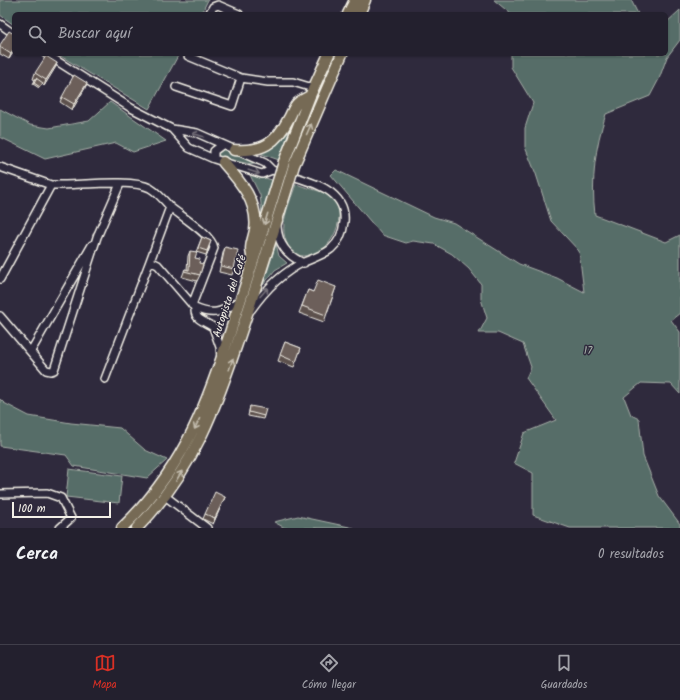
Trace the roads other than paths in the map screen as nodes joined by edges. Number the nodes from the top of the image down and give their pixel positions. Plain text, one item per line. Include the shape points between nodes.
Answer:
1 (355, 0) edge
2 (365, 0) edge
3 (210, 12) edge
4 (234, 12) edge
5 (349, 12) edge
6 (360, 12) edge
7 (0, 24) edge
8 (12, 33) edge
9 (49, 56) edge
10 (188, 56) edge
11 (328, 56) edge
12 (341, 56) edge
13 (241, 78) junction
14 (176, 87) dead end
15 (311, 92) junction
16 (172, 129) junction
17 (222, 144) junction
18 (234, 150) junction
19 (218, 160) junction
20 (289, 164) junction
21 (0, 167) edge
22 (272, 170) junction
23 (120, 184) junction
24 (51, 185) junction
25 (170, 207) junction
26 (278, 217) junction
27 (98, 234) junction
28 (253, 260) junction
29 (150, 261) junction
30 (304, 262) junction
31 (0, 279) edge
32 (241, 300) junction
33 (193, 306) junction
34 (0, 316) edge
35 (247, 316) junction
36 (30, 351) junction
37 (221, 361) junction
38 (105, 379) dead end
39 (0, 494) edge
40 (165, 496) junction
41 (60, 528) edge
42 (122, 528) edge
43 (137, 528) edge
44 (207, 528) edge

1 - 5 highway
2 - 6 highway
3 - 4 street via 218,5
7 - 8 street
9 - 16 street via 131,108
10 - 13 street
11 - 15 highway, Autopista del Café
20 -> 12 highway, Autopista del Café
13 - 14 street via 232,106
13 - 15 street via 293,82
15 - 18 highway via 298,103 278,136 269,144 248,151
15 - 20 highway, Autopista del Café
17 -> 16 street via 196,133
16 - 19 street via 189,148
17 - 18 street
17 - 19 street via 215,148
18 - 22 street via 265,163
19 -> 22 street via 262,174
19 - 28 highway via 240,182 252,204 255,229 250,247
20 - 26 highway, Autopista del Café, bridge via 288,185
20 -> 28 highway, Autopista del Café, bridge via 278,181
21 - 24 street
22 - 30 street via 329,190 337,197 343,208 343,230 339,240 323,254
23 - 24 street
23 - 25 street via 151,188
23 - 27 street
24 - 31 street
25 - 29 street
25 - 33 street via 208,237 214,248
26 - 30 street via 278,236 281,245 291,256
26 - 35 highway, Autopista del Café
27 - 36 street
27 - 36 street via 54,370 46,370
28 - 32 highway, Autopista del Café
29 - 33 street via 158,265
29 - 38 street
35 -> 30 street via 271,284
32 - 33 street via 211,314
32 - 37 highway, Autopista del Café
33 - 37 street via 197,318 213,327 220,347
34 - 36 street
40 -> 35 highway, Autopista del Café via 207,426 224,386
37 -> 42 highway, Autopista del Café via 199,420 172,469 156,492
39 - 41 street via 47,493 61,498 71,518
40 - 43 highway, Autopista del Café
40 - 44 street

